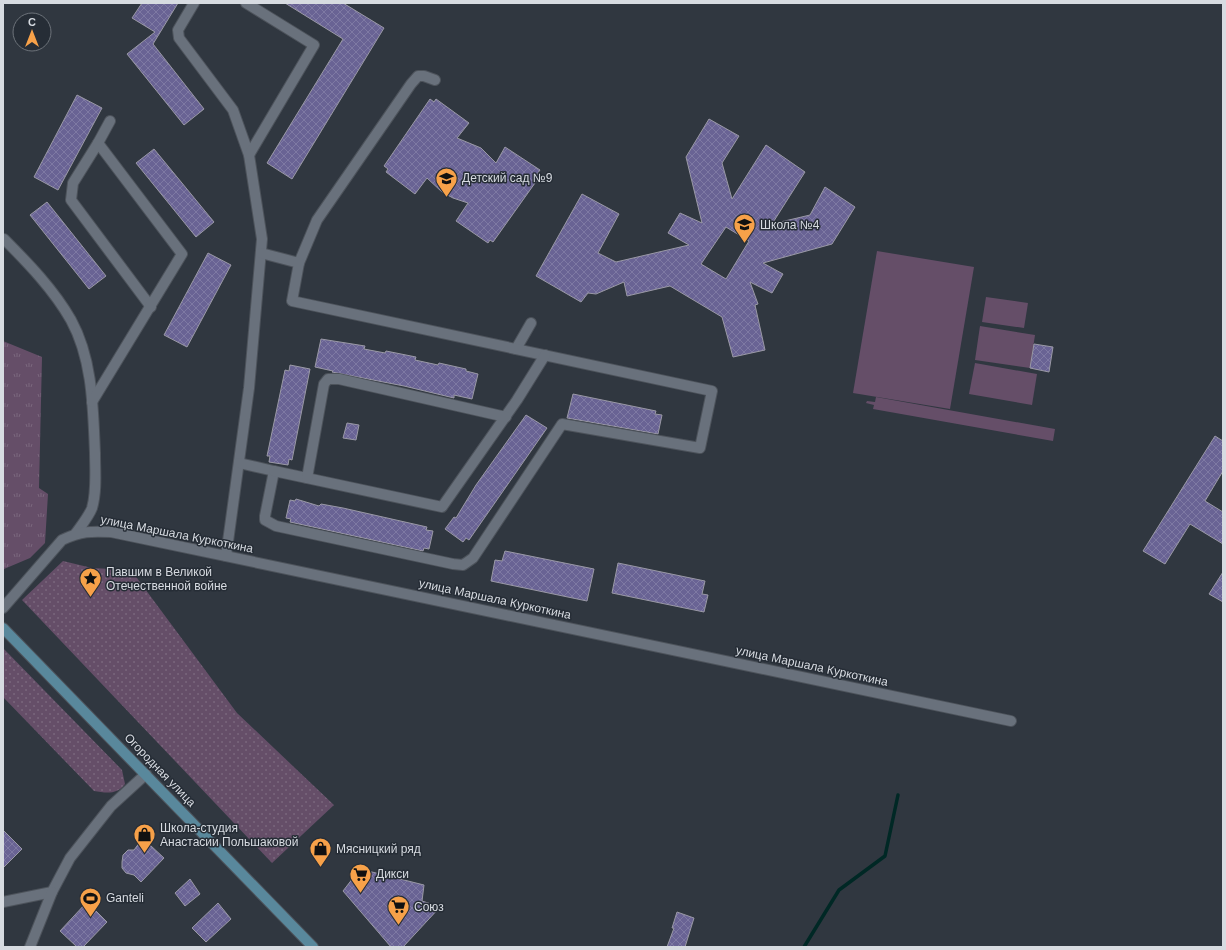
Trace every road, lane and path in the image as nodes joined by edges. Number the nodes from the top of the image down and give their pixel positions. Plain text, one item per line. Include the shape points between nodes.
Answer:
1 (194, 3) edge
2 (246, 3) edge
3 (435, 80) dead end
4 (110, 121) dead end
5 (98, 143) junction
6 (249, 154) junction
7 (4, 239) edge
8 (261, 253) junction
9 (299, 263) junction
10 (151, 307) junction
11 (530, 323) dead end
12 (516, 349) junction
13 (545, 355) junction
14 (92, 402) junction
15 (506, 417) junction
16 (239, 463) junction
17 (274, 471) junction
18 (307, 478) junction
19 (76, 533) junction
20 (226, 556) junction
21 (3, 608) edge
22 (3, 628) edge
23 (1011, 720) dead end
24 (146, 774) junction
25 (52, 892) junction
26 (3, 902) edge
27 (30, 947) edge
28 (313, 947) edge

1 - 6 street via 178,30 178,38 233,110
2 - 6 street via 314,45
3 - 9 street via 418,76 411,84 317,220
4 - 5 street
5 - 10 street via 73,183 71,200
5 - 10 street via 182,254
6 - 8 street via 262,239
7 - 14 street via 41,279 71,320 87,364
8 - 9 street
8 - 16 street via 250,388
9 - 12 street via 292,301
10 - 14 street
11 - 12 street
12 - 13 street
13 - 15 street
13 - 17 street via 712,391 700,448 562,424 473,558 463,565 276,526 265,520
14 - 19 street via 95,489 92,508
15 - 18 street via 442,507
15 - 18 street via 339,379 328,379 324,384
16 - 17 street
16 - 20 street
17 - 18 street
19 - 20 street, улица Маршала Куркоткина via 91,530 111,532
19 - 21 street, улица Маршала Куркоткина via 62,540
20 - 23 street, улица Маршала Куркоткина
22 - 24 main road, Огородная улица
24 - 25 street via 111,806 70,858
24 - 28 main road, Огородная улица
25 - 26 street
25 - 27 street

